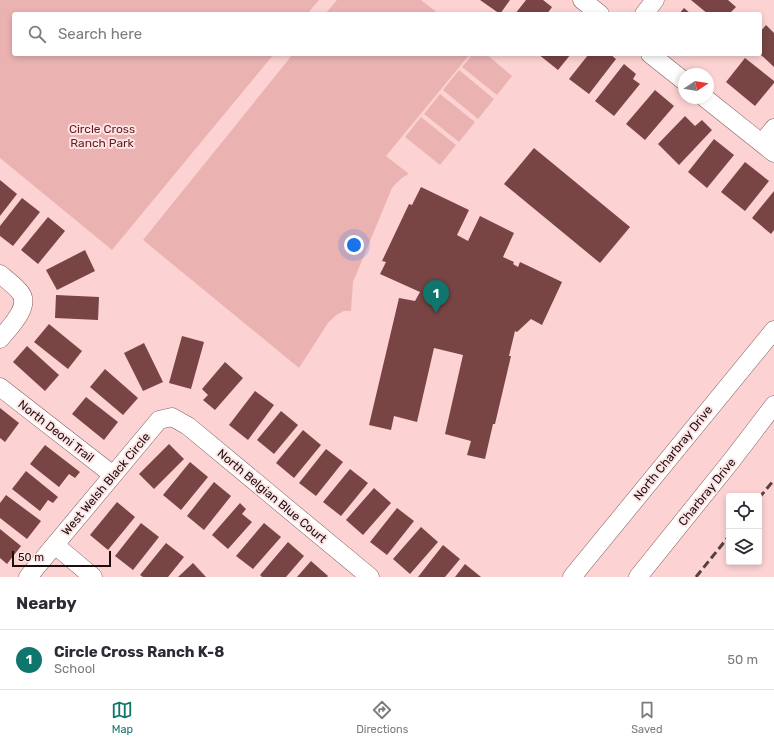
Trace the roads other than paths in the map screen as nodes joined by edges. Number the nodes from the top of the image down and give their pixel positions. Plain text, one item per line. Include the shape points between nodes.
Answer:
1 (582, 0) edge
2 (655, 0) edge
3 (597, 12) edge
4 (646, 12) edge
5 (653, 56) edge
6 (678, 76) edge
7 (713, 104) edge
8 (774, 128) edge
9 (768, 148) edge
10 (0, 274) edge
11 (774, 330) edge
12 (0, 339) edge
13 (0, 387) edge
14 (774, 405) edge
15 (172, 417) joint
16 (113, 475) junction
17 (55, 545) junction
18 (28, 577) edge
19 (93, 577) edge
20 (370, 577) edge
21 (572, 577) edge
22 (638, 577) edge

1 - 3 street
2 - 4 street
5 - 6 street
7 - 9 street
8 - 9 street
10 - 12 street via 21,292 24,303 19,316
11 - 21 street, North Charbray Drive
13 - 16 street, North Deoni Trail
14 - 22 street, Charbray Drive
15 - 16 street, West Welsh Black Circle via 159,420
15 - 20 street, North Belgian Blue Court via 188,426
16 - 17 street, West Welsh Black Circle
17 - 18 street, West Welsh Black Circle
17 - 19 street

